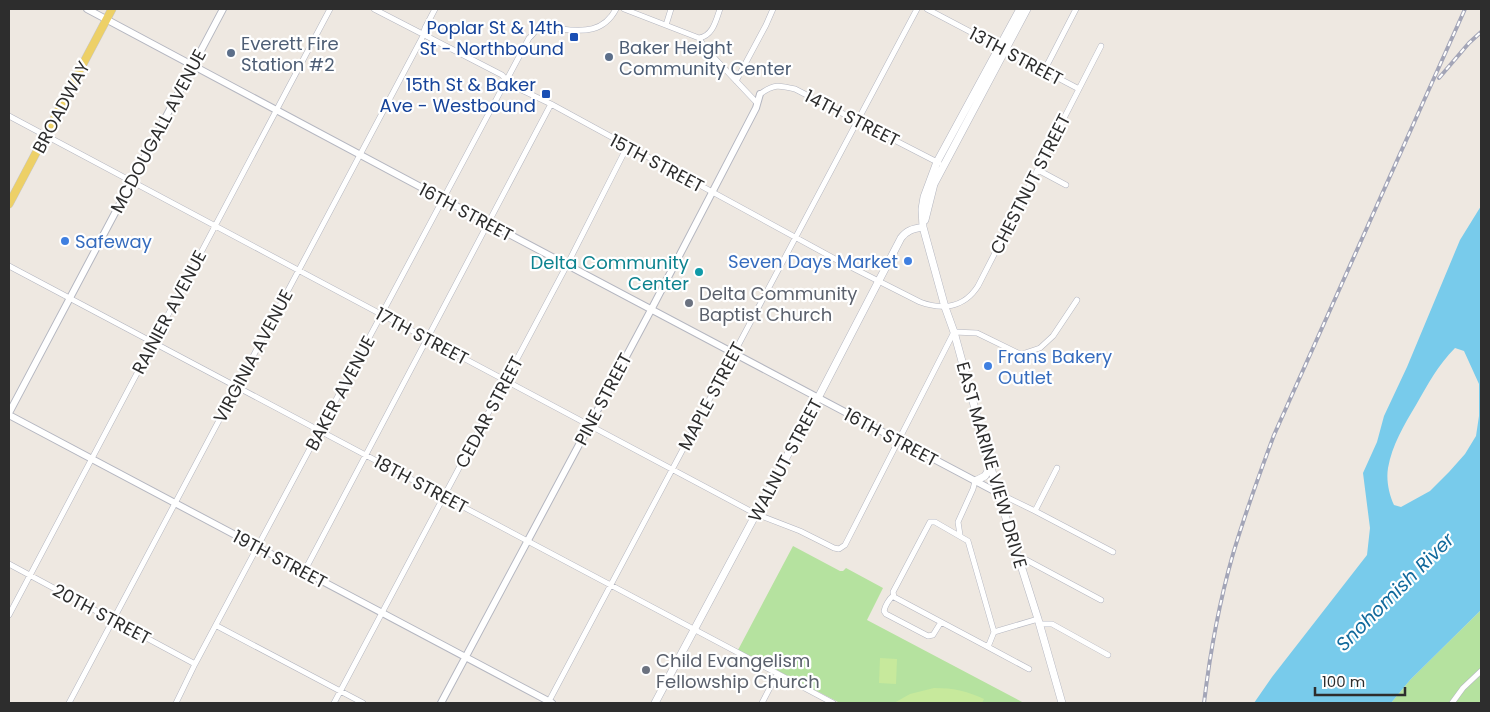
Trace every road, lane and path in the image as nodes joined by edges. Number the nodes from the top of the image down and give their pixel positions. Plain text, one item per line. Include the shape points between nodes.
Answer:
1 (87, 9) edge
2 (112, 9) edge
3 (223, 9) edge
4 (330, 9) edge
5 (374, 9) edge
6 (435, 9) edge
7 (616, 9) edge
8 (624, 9) edge
9 (671, 9) edge
10 (720, 9) edge
11 (773, 9) edge
12 (917, 9) edge
13 (928, 9) edge
14 (1020, 9) edge
15 (1027, 9) edge
16 (1076, 9) edge
17 (107, 19) junction
18 (666, 25) junction
19 (424, 34) junction
20 (699, 38) junction
21 (1101, 46) dead end
22 (1002, 49) junction
23 (192, 66) junction
24 (1044, 71) junction
25 (506, 80) junction
26 (736, 81) junction
27 (1079, 89) junction
28 (760, 94) joint
29 (756, 103) junction
30 (550, 104) junction
31 (276, 111) junction
32 (9, 116) edge
33 (857, 120) junction
34 (45, 136) junction
35 (627, 147) junction
36 (360, 155) junction
37 (940, 164) junction
38 (1038, 170) junction
39 (131, 181) junction
40 (1066, 185) dead end
41 (712, 192) junction
42 (443, 200) junction
43 (9, 204) edge
44 (488, 223) junction
45 (215, 226) junction
46 (923, 227) junction
47 (795, 238) junction
48 (567, 265) junction
49 (9, 266) edge
50 (298, 270) junction
51 (879, 280) junction
52 (70, 298) junction
53 (1077, 300) dead end
54 (945, 307) junction
55 (651, 310) junction
56 (382, 315) junction
57 (954, 332) junction
58 (427, 338) junction
59 (153, 342) junction
60 (734, 354) junction
61 (1020, 354) junction
62 (1040, 358) dead end
63 (506, 380) junction
64 (236, 386) junction
65 (818, 398) junction
66 (9, 414) edge
67 (589, 425) junction
68 (320, 431) junction
69 (899, 441) junction
70 (365, 455) junction
71 (92, 459) junction
72 (991, 465) junction
73 (1057, 468) dead end
74 (672, 469) junction
75 (975, 480) junction
76 (998, 493) junction
77 (444, 496) junction
78 (175, 503) junction
79 (1035, 510) junction
80 (756, 514) junction
81 (960, 536) junction
82 (528, 541) junction
83 (259, 547) junction
84 (1113, 552) dead end
85 (1018, 556) junction
86 (9, 564) edge
87 (304, 572) junction
88 (30, 576) junction
89 (611, 585) junction
90 (893, 596) junction
91 (1100, 600) dead end
92 (382, 613) junction
93 (9, 615) edge
94 (113, 620) junction
95 (1038, 621) junction
96 (941, 622) junction
97 (217, 626) junction
98 (694, 629) junction
99 (994, 632) junction
100 (988, 647) junction
101 (1108, 655) dead end
102 (466, 658) junction
103 (196, 664) junction
104 (1029, 669) dead end
105 (1481, 672) edge
106 (777, 674) junction
107 (341, 692) junction
108 (69, 703) edge
109 (178, 703) edge
110 (334, 703) edge
111 (363, 703) edge
112 (441, 703) edge
113 (550, 703) edge
114 (654, 703) edge
115 (762, 703) edge
116 (832, 703) edge
117 (1062, 703) edge
118 (1452, 703) edge

1 - 17 street, 16TH STREET
2 - 17 main road, BROADWAY
3 - 23 street, MCDOUGALL AVENUE
4 - 31 street, RAINIER AVENUE
5 - 19 street, 15TH STREET
6 - 19 street, VIRGINIA AVENUE
7 - 25 street, BAKER AVENUE via 609,19 593,29 537,29
8 - 18 street
9 - 18 street
10 - 20 street via 711,32
11 - 26 street
12 - 33 street, MAPLE STREET
13 - 22 street, 13TH STREET
14 - 22 main road, EAST MARINE VIEW DRIVE
15 - 22 main road, EAST MARINE VIEW DRIVE
16 - 24 street
17 - 23 street, 16TH STREET
17 - 34 main road, BROADWAY
18 - 20 street
19 - 25 street, 15TH STREET
19 - 36 street, VIRGINIA AVENUE
20 - 26 street
21 - 27 street, CHESTNUT STREET
22 - 24 street, 13TH STREET
22 - 37 main road, EAST MARINE VIEW DRIVE
23 - 31 street, 16TH STREET
23 - 39 street, MCDOUGALL AVENUE
24 - 27 street, 13TH STREET
25 - 30 street, 15TH STREET
25 - 42 street, BAKER AVENUE
26 - 29 street
27 - 38 street, CHESTNUT STREET
28 - 29 street, PINE STREET
28 - 33 street, 14TH STREET via 772,86 795,89
29 - 41 street, PINE STREET
30 - 35 street, 15TH STREET
30 - 44 street
31 - 36 street, 16TH STREET
31 - 45 street, RAINIER AVENUE
32 - 34 street, 17TH STREET
33 - 37 street, 14TH STREET
33 - 47 street, MAPLE STREET
34 - 39 street, 17TH STREET
34 - 43 main road, BROADWAY
35 - 41 street, 15TH STREET
35 - 48 street, CEDAR STREET
36 - 42 street, 16TH STREET
36 - 50 street, VIRGINIA AVENUE
37 - 46 main road, EAST MARINE VIEW DRIVE via 924,197
38 - 40 street
38 - 54 street, CHESTNUT STREET via 974,292 968,299
39 - 45 street, 17TH STREET
39 - 52 street, MCDOUGALL AVENUE
41 - 47 street, 15TH STREET
41 - 55 street, PINE STREET
42 - 44 street, 16TH STREET
42 - 56 street, BAKER AVENUE
44 - 48 street, 16TH STREET
44 - 58 street
45 - 50 street, 17TH STREET
45 - 59 street, RAINIER AVENUE
46 - 51 main road, WALNUT STREET via 906,232 901,238
46 - 54 main road, EAST MARINE VIEW DRIVE
47 - 51 street, 15TH STREET
47 - 60 street, MAPLE STREET
48 - 55 street, 16TH STREET
48 - 63 street, CEDAR STREET
49 - 52 street, 18TH STREET
50 - 56 street, 17TH STREET
50 - 64 street, VIRGINIA AVENUE
51 - 54 street, 15TH STREET via 920,302
51 - 65 main road, WALNUT STREET
52 - 59 street, 18TH STREET
52 - 66 street, MCDOUGALL AVENUE
53 - 61 street via 1053,336 1040,348
54 - 57 main road, EAST MARINE VIEW DRIVE
55 - 60 street, 16TH STREET
55 - 67 street, PINE STREET
56 - 58 street, 17TH STREET
56 - 68 street, BAKER AVENUE
57 - 61 street via 978,333
57 - 69 street
57 - 72 main road, EAST MARINE VIEW DRIVE
58 - 63 street, 17TH STREET
58 - 70 street
59 - 64 street, 18TH STREET
59 - 71 street, RAINIER AVENUE
60 - 65 street, 16TH STREET
60 - 74 street, MAPLE STREET
61 - 62 street
63 - 67 street, 17TH STREET
63 - 77 street, CEDAR STREET
64 - 68 street, 18TH STREET
64 - 78 street, VIRGINIA AVENUE
65 - 69 street, 16TH STREET
65 - 80 main road, WALNUT STREET
66 - 71 street, 19TH STREET
67 - 74 street, 17TH STREET
67 - 82 street, PINE STREET
68 - 70 street, 18TH STREET
68 - 83 street, BAKER AVENUE
69 - 75 street, 16TH STREET
69 - 80 street, 17TH STREET via 846,545 839,549
70 - 77 street, 18TH STREET
70 - 87 street
71 - 78 street, 19TH STREET
71 - 88 street, RAINIER AVENUE
72 - 75 main road via 985,476
72 - 76 main road, EAST MARINE VIEW DRIVE
73 - 79 street
74 - 80 street, 17TH STREET
74 - 89 street, MAPLE STREET
75 - 76 street, 16TH STREET
75 - 81 street via 958,522
76 - 79 street, 16TH STREET
76 - 85 main road, EAST MARINE VIEW DRIVE
77 - 82 street, 18TH STREET
77 - 92 street, CEDAR STREET
78 - 83 street, 19TH STREET
78 - 94 street, VIRGINIA AVENUE
79 - 84 street, 16TH STREET
80 - 98 main road, WALNUT STREET
81 - 90 street via 930,522
81 - 99 street via 968,541
82 - 89 street, 18TH STREET
82 - 102 street, PINE STREET
83 - 87 street, 19TH STREET
83 - 97 street, BAKER AVENUE
85 - 91 street
85 - 95 main road, EAST MARINE VIEW DRIVE
86 - 88 street, 20TH STREET
87 - 92 street, 19TH STREET
88 - 93 street, RAINIER AVENUE
88 - 94 street, 20TH STREET
89 - 98 street, 18TH STREET
89 - 113 street, MAPLE STREET
90 - 96 street
90 - 96 street via 884,609 886,614 928,636 933,635
92 - 102 street, 19TH STREET
92 - 107 street, CEDAR STREET
94 - 103 street, 20TH STREET
94 - 108 street, VIRGINIA AVENUE
95 - 99 street
95 - 101 street via 1052,624
95 - 117 main road, EAST MARINE VIEW DRIVE
96 - 100 street
97 - 103 street, BAKER AVENUE
97 - 107 street
98 - 106 street, 18TH STREET
98 - 114 main road, WALNUT STREET
99 - 100 street
100 - 104 street
102 - 112 street, PINE STREET
102 - 113 street, 19TH STREET
103 - 109 street, BAKER AVENUE
105 - 118 street
106 - 115 street
106 - 116 street, 18TH STREET
107 - 110 street, CEDAR STREET
107 - 111 street

